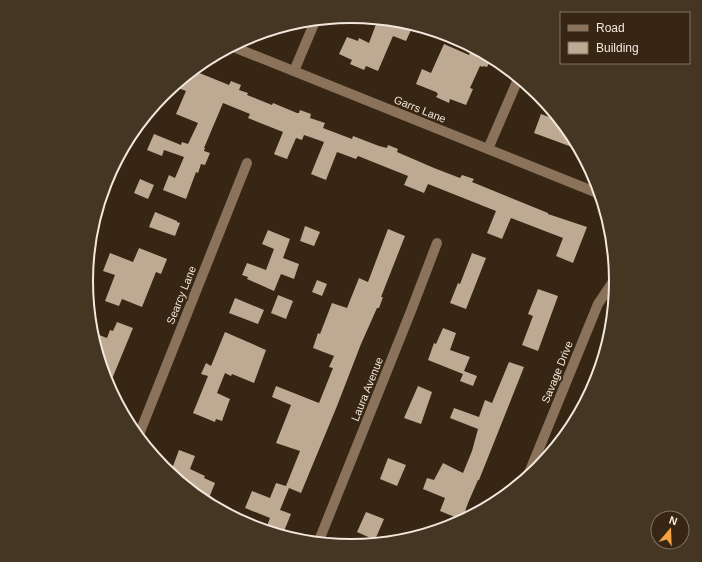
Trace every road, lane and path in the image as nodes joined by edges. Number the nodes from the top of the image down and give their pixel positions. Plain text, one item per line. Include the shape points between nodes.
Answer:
1 (313, 26) edge
2 (239, 49) edge
3 (294, 71) junction
4 (517, 83) edge
5 (488, 149) junction
6 (248, 163) dead end
7 (592, 191) edge
8 (437, 243) dead end
9 (609, 287) edge
10 (141, 430) edge
11 (533, 463) edge
12 (320, 537) edge

1 - 3 street
2 - 3 street, Garrs Lane
3 - 5 street, Garrs Lane
4 - 5 street
5 - 7 street, Garrs Lane
6 - 10 street, Searcy Lane
8 - 12 street, Laura Avenue
9 - 11 street, Savage Drive via 598,304

